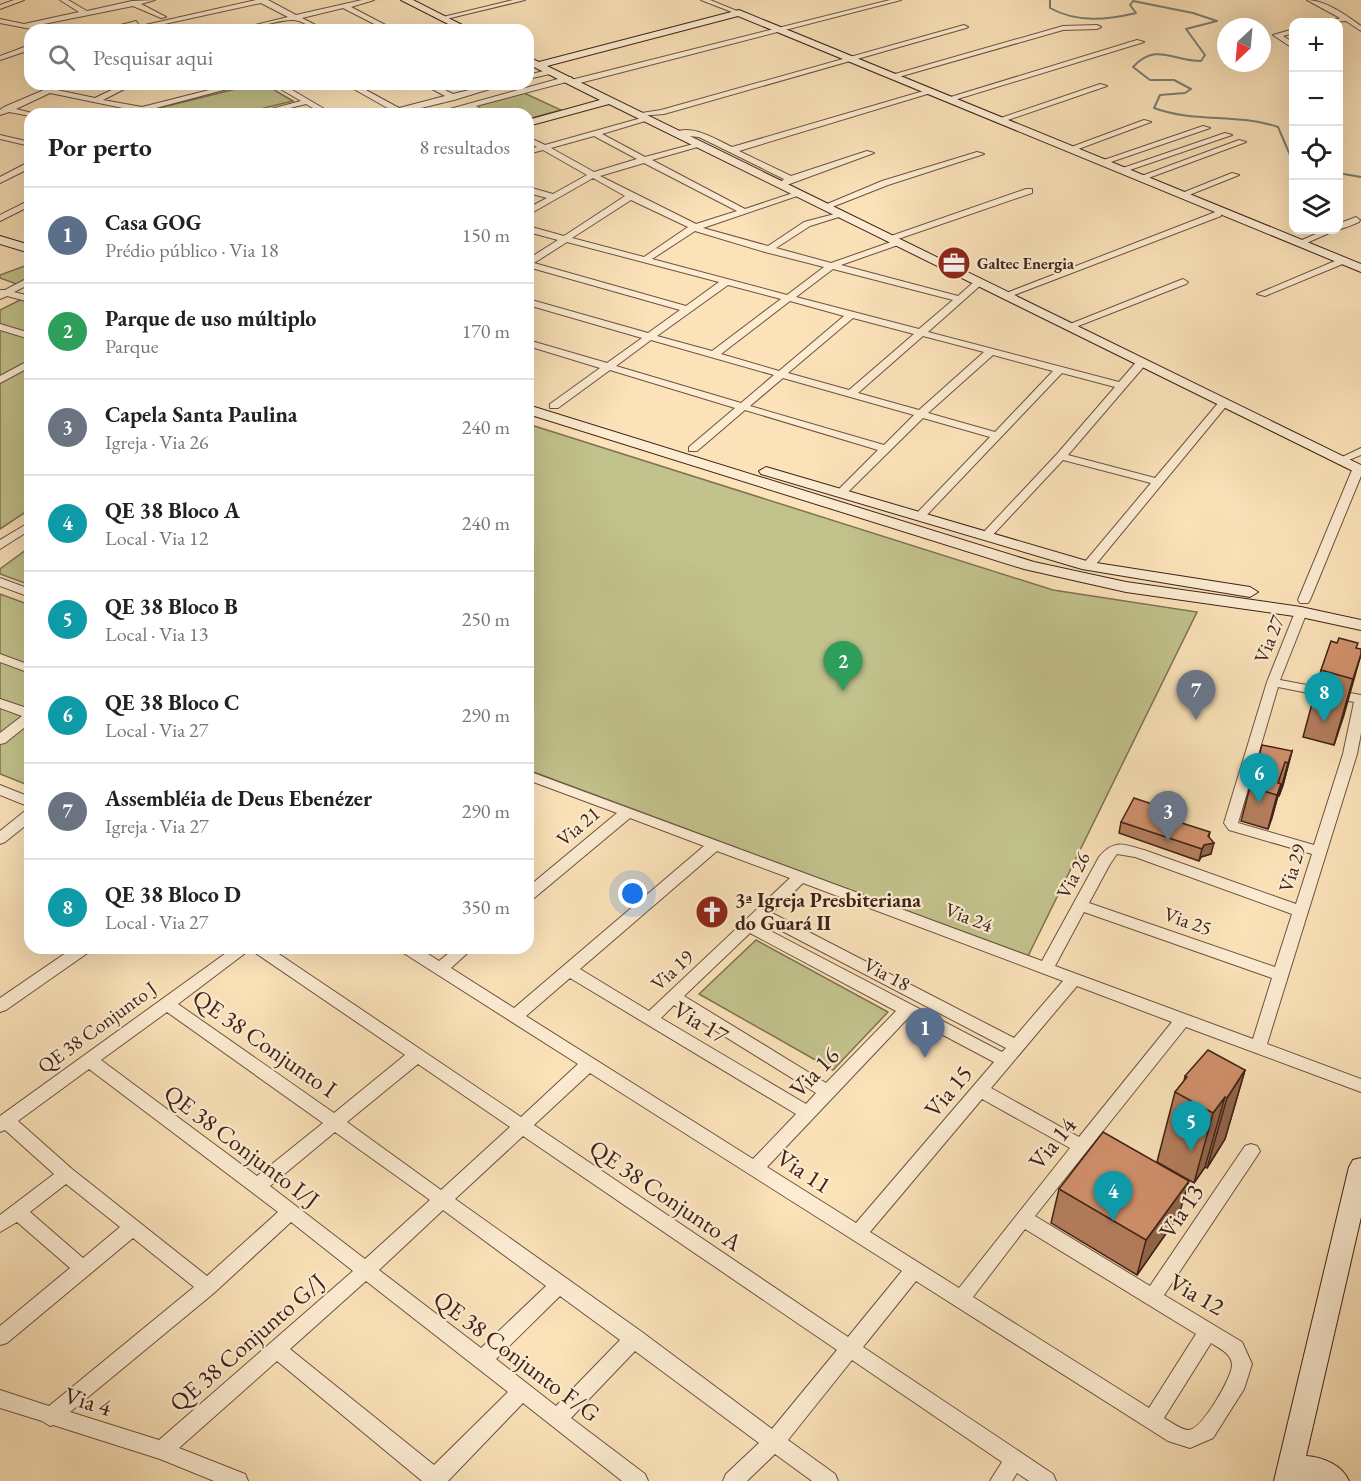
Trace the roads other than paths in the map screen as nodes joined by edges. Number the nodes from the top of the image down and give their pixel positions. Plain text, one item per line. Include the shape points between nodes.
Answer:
1 (21, 0) edge
2 (63, 0) edge
3 (152, 0) edge
4 (243, 0) edge
5 (264, 0) edge
6 (371, 0) edge
7 (406, 0) edge
8 (522, 0) edge
9 (704, 0) edge
10 (724, 0) edge
11 (898, 0) edge
12 (1310, 0) edge
13 (131, 2) edge
14 (714, 4) junction
15 (225, 6) junction
16 (344, 6) junction
17 (0, 7) edge
18 (85, 13) junction
19 (739, 13) junction
20 (296, 17) junction
21 (442, 18) junction
22 (165, 19) junction
23 (1347, 19) junction
24 (1343, 20) edge
25 (0, 21) edge
26 (32, 24) edge
27 (138, 24) edge
28 (148, 24) edge
29 (173, 24) edge
30 (270, 24) edge
31 (309, 24) edge
32 (379, 24) edge
33 (454, 24) edge
34 (22, 26) edge
35 (963, 27) dead end
36 (1097, 27) dead end
37 (1361, 29) edge
38 (779, 30) junction
39 (1289, 32) edge
40 (1140, 42) dead end
41 (1289, 44) edge
42 (24, 50) edge
43 (24, 56) edge
44 (0, 58) edge
45 (850, 59) junction
46 (534, 62) edge
47 (534, 62) edge
48 (0, 64) edge
49 (551, 71) junction
50 (534, 75) edge
51 (892, 76) junction
52 (571, 80) junction
53 (1102, 86) dead end
54 (534, 89) edge
55 (117, 90) edge
56 (216, 90) edge
57 (286, 90) edge
58 (360, 90) edge
59 (439, 90) edge
60 (479, 90) edge
61 (530, 90) edge
62 (50, 91) joint
63 (212, 91) joint
64 (930, 92) junction
65 (454, 98) junction
66 (948, 99) junction
67 (96, 100) junction
68 (611, 100) junction
69 (307, 102) junction
70 (468, 105) junction
71 (134, 108) edge
72 (150, 108) edge
73 (282, 108) edge
74 (318, 108) edge
75 (393, 108) edge
76 (411, 108) edge
77 (457, 108) edge
78 (474, 108) edge
79 (3, 110) edge
80 (24, 113) edge
81 (650, 116) junction
82 (999, 120) junction
83 (534, 121) edge
84 (1148, 122) dead end
85 (1206, 128) dead end
86 (678, 133) junction
87 (595, 134) junction
88 (1228, 135) dead end
89 (0, 137) edge
90 (1242, 142) dead end
91 (24, 143) edge
92 (534, 143) edge
93 (698, 144) junction
94 (543, 148) junction
95 (1070, 149) junction
96 (534, 150) edge
97 (732, 150) junction
98 (870, 153) dead end
99 (980, 154) dead end
100 (644, 159) junction
101 (1102, 162) junction
102 (0, 168) edge
103 (24, 168) edge
104 (1121, 170) junction
105 (17, 172) junction
106 (24, 173) edge
107 (1234, 174) dead end
108 (593, 175) junction
109 (1140, 178) junction
110 (0, 180) edge
111 (786, 182) junction
112 (1029, 191) dead end
113 (534, 192) edge
114 (799, 194) junction
115 (1181, 195) junction
116 (631, 196) junction
117 (553, 197) junction
118 (24, 207) edge
119 (824, 207) junction
120 (534, 208) edge
121 (743, 211) junction
122 (839, 214) junction
123 (1218, 214) dead end
124 (0, 218) edge
125 (1356, 220) dead end
126 (1343, 225) edge
127 (693, 228) junction
128 (534, 231) edge
129 (1322, 234) edge
130 (565, 239) junction
131 (0, 240) edge
132 (894, 240) junction
133 (1299, 243) junction
134 (24, 247) edge
135 (768, 250) junction
136 (0, 252) edge
137 (24, 258) edge
138 (534, 260) edge
139 (645, 260) junction
140 (1342, 261) junction
141 (534, 266) edge
142 (831, 266) junction
143 (1361, 268) edge
144 (727, 281) junction
145 (979, 282) junction
146 (1183, 282) dead end
147 (24, 283) edge
148 (2, 294) edge
149 (1262, 294) dead end
150 (1006, 295) junction
151 (24, 298) edge
152 (788, 298) junction
153 (959, 299) junction
154 (534, 304) edge
155 (686, 309) junction
156 (852, 314) junction
157 (1070, 326) junction
158 (0, 327) edge
159 (921, 332) junction
160 (24, 334) edge
161 (648, 336) junction
162 (534, 345) edge
163 (991, 351) junction
164 (713, 355) junction
165 (1142, 362) junction
166 (24, 366) edge
167 (608, 367) junction
168 (1060, 370) junction
169 (782, 374) junction
170 (2, 377) edge
171 (1122, 386) junction
172 (851, 394) junction
173 (534, 400) edge
174 (1223, 404) junction
175 (554, 406) junction
176 (742, 406) junction
177 (534, 411) edge
178 (921, 414) junction
179 (997, 436) junction
180 (693, 449) junction
181 (886, 449) junction
182 (1361, 451) edge
183 (1061, 456) junction
184 (1340, 461) junction
185 (1360, 471) edge
186 (1158, 482) junction
187 (841, 493) junction
188 (919, 517) junction
189 (24, 529) edge
190 (985, 537) junction
191 (0, 545) edge
192 (1088, 566) junction
193 (0, 582) edge
194 (1181, 588) junction
195 (24, 591) edge
196 (1303, 606) junction
197 (1361, 613) edge
198 (1361, 625) edge
199 (0, 658) edge
200 (24, 667) edge
201 (1273, 682) junction
202 (1361, 700) edge
203 (0, 703) edge
204 (24, 713) edge
205 (24, 720) edge
206 (0, 740) edge
207 (534, 780) edge
208 (0, 790) edge
209 (24, 800) edge
210 (628, 812) junction
211 (24, 819) edge
212 (0, 839) edge
213 (715, 845) junction
214 (1319, 851) junction
215 (801, 877) junction
216 (534, 891) edge
217 (1082, 906) junction
218 (1300, 911) junction
219 (762, 914) junction
220 (749, 926) junction
221 (75, 954) edge
222 (235, 954) edge
223 (268, 954) edge
224 (416, 954) edge
225 (458, 954) edge
226 (440, 969) junction
227 (1046, 969) junction
228 (570, 971) junction
229 (1280, 975) junction
230 (1074, 979) junction
231 (673, 998) junction
232 (167, 1004) junction
233 (0, 1006) edge
234 (907, 1009) junction
235 (515, 1016) junction
236 (650, 1019) junction
237 (1183, 1020) junction
238 (1017, 1047) junction
239 (1258, 1048) junction
240 (417, 1055) junction
241 (89, 1060) junction
242 (1005, 1060) junction
243 (590, 1063) junction
244 (1361, 1086) edge
245 (980, 1090) junction
246 (828, 1092) junction
247 (807, 1113) junction
248 (336, 1122) junction
249 (3, 1123) edge
250 (523, 1127) junction
251 (1081, 1146) junction
252 (1251, 1151) dead end
253 (1361, 1167) edge
254 (755, 1168) junction
255 (66, 1174) junction
256 (257, 1186) junction
257 (442, 1200) junction
258 (17, 1212) junction
259 (290, 1212) junction
260 (1023, 1218) junction
261 (0, 1225) edge
262 (132, 1228) junction
263 (858, 1234) junction
264 (82, 1269) junction
265 (914, 1270) junction
266 (365, 1271) junction
267 (560, 1284) junction
268 (207, 1287) junction
269 (1152, 1298) junction
270 (961, 1299) junction
271 (1208, 1331) junction
272 (0, 1337) edge
273 (635, 1338) junction
274 (277, 1349) junction
275 (850, 1349) junction
276 (482, 1360) junction
277 (522, 1390) junction
278 (0, 1399) edge
279 (50, 1417) junction
280 (558, 1418) junction
281 (1152, 1420) junction
282 (1175, 1435) joint
283 (774, 1442) junction
284 (162, 1450) junction
285 (1015, 1460) junction
286 (435, 1480) edge
287 (238, 1481) edge
288 (638, 1481) edge
289 (733, 1481) edge
290 (828, 1481) edge
291 (1000, 1481) edge
292 (1046, 1481) edge
293 (1287, 1481) edge
294 (1336, 1481) edge

1 - 17 street
2 - 18 street
3 - 13 street
4 - 15 street
5 - 15 street
5 - 20 street
6 - 16 street
7 - 21 street
8 - 21 street
9 - 14 street
10 - 14 street
11 - 38 street
12 - 23 street
13 - 18 street
13 - 22 street
14 - 19 street
15 - 22 street
16 - 20 street
16 - 32 street
18 - 26 street
19 - 38 street
19 - 46 street
20 - 30 street
20 - 31 street
21 - 33 street
22 - 27 street
22 - 28 street
22 - 29 street
23 - 24 street
23 - 37 street
25 - 34 street
35 - 45 street
36 - 51 street via 1063,28
38 - 45 street
38 - 52 street
39 - 41 street via 1277,35
40 - 66 street
42 - 44 street
43 - 48 street
45 - 51 street
45 - 81 street
47 - 49 street
49 - 50 street
49 - 52 street
51 - 64 street
52 - 54 street
52 - 68 street
53 - 82 street
55 - 67 street
56 - 63 street
57 - 69 street
58 - 75 street
59 - 65 street
60 - 65 street
61 - 70 street
62 - 67 street
62 - 79 street
63 - 72 street
64 - 66 street
64 - 97 street
65 - 76 street
66 - 82 street
67 - 71 street
68 - 81 street
68 - 83 street
69 - 73 street
69 - 74 street
70 - 77 street
70 - 78 street
79 - 80 street
81 - 86 street
81 - 87 street
82 - 95 street
84 - 95 street
85 - 101 street
86 - 93 street
86 - 97 street via 701,135
87 - 94 street
87 - 100 street
88 - 104 street
89 - 91 street
90 - 109 street
92 - 94 street
93 - 100 street
93 - 111 street
94 - 96 street
94 - 108 street
95 - 101 street
97 - 111 street
98 - 111 street
99 - 119 street via 894,180
100 - 108 street
100 - 121 street
101 - 104 street
102 - 105 street
103 - 105 street
104 - 109 street
105 - 106 street
105 - 110 street
107 - 115 street
108 - 116 street
108 - 117 street
109 - 115 street
111 - 114 street
112 - 132 street
113 - 117 street
114 - 119 street
114 - 121 street
115 - 133 street
116 - 127 street
116 - 130 street
117 - 120 street
118 - 124 street
119 - 122 street
121 - 127 street
122 - 132 street
122 - 135 street via 807,224
123 - 150 street
125 - 126 street
127 - 135 street
127 - 139 street
128 - 130 street
129 - 133 street
130 - 138 street
130 - 139 street
131 - 134 street
132 - 142 street
132 - 145 street
133 - 140 street
135 - 142 street
136 - 137 street
139 - 144 street
140 - 143 street
140 - 149 street
141 - 155 street
142 - 152 street
142 - 153 street
144 - 152 street
144 - 155 street
145 - 150 street
145 - 153 street
146 - 157 street
147 - 148 street
148 - 151 street
150 - 157 street
152 - 156 street
152 - 164 street
153 - 159 street
154 - 161 street
155 - 161 street
156 - 159 street
156 - 169 street
157 - 165 street
158 - 160 street
159 - 163 street
159 - 172 street
161 - 164 street
161 - 167 street
162 - 167 street
163 - 168 street
163 - 178 street
164 - 169 street
165 - 171 street
165 - 174 street
166 - 170 street
167 - 175 street
167 - 176 street
168 - 171 street
168 - 179 street
169 - 172 street
169 - 176 street
171 - 183 street
172 - 178 street
173 - 175 street
174 - 184 street
174 - 186 street
175 - 180 street
176 - 180 street
176 - 181 street
177 - 194 street via 1030,566 1083,579
178 - 179 street
178 - 181 street
179 - 188 street
180 - 187 street
181 - 187 street
182 - 184 street
183 - 186 street
183 - 190 street
184 - 185 street
185 - 196 street, Via 27
186 - 192 street
187 - 188 street
188 - 190 street
189 - 191 street
190 - 192 street
192 - 194 street
193 - 195 street
194 - 196 street
196 - 197 street
196 - 198 street
196 - 201 street, Via 27
199 - 200 street
201 - 202 street, Via 27
201 - 214 street, Via 27 via 1231,823
202 - 214 street, Via 29 via 1350,754
203 - 204 street
205 - 206 street
207 - 210 street, Via 24
208 - 209 street
210 - 213 street, Via 24
210 - 216 street, Via 21
211 - 212 street
213 - 215 street, Via 24
213 - 228 street
214 - 218 street, Via 29
215 - 219 street, Via 19
215 - 227 street, Via 24
217 - 218 street, Via 26 via 1109,853 1123,849
217 - 227 street, Via 26
217 - 229 street, Via 25
218 - 229 street, Via 29
219 - 220 street, Via 19
219 - 238 street, Via 18
220 - 231 street, Via 19
220 - 234 street, Via 18
221 - 233 street
222 - 232 street, QE 38 Conjunto J
223 - 240 street, QE 38 Conjunto A
224 - 226 street, Via 11
225 - 226 street
226 - 235 street, Via 11
227 - 230 street, Via 24
228 - 235 street
228 - 236 street, Via 17
229 - 239 street, Via 29
230 - 237 street, Via 24
230 - 238 street, Via 15
231 - 236 street, Via 19
231 - 246 street, Via 17
232 - 241 street, QE 38 Conjunto J
232 - 248 street, QE 38 Conjunto I
234 - 242 street, Via 18
234 - 246 street, Via 16
235 - 243 street, Via 11
236 - 247 street, Via 17
237 - 239 street, Via 24
237 - 251 street, Via 14
238 - 242 street, Via 15
239 - 244 street, Via 24
240 - 248 street, QE 38 Conjunto I
240 - 250 street, QE 38 Conjunto A
241 - 249 street, QE 38 Conjunto J
241 - 256 street, QE 38 Conjunto I/J
242 - 245 street, Via 15
243 - 250 street, QE 38 Conjunto G/J
243 - 254 street, Via 11
245 - 251 street
245 - 263 street, Via 15
246 - 247 street, Via 16
247 - 254 street, Via 16
248 - 256 street, QE 38 Conjunto I
248 - 257 street, QE 38 Conjunto I
249 - 255 street, QE 38 Conjunto J
250 - 257 street, QE 38 Conjunto G/J
250 - 275 street, QE 38 Conjunto A
251 - 260 street, Via 14
252 - 269 street, Via 13
253 - 293 street
254 - 263 street, Via 11
255 - 258 street
255 - 262 street, QE 38 Conjunto J
256 - 259 street, QE 38 Conjunto I/J
257 - 266 street, QE 38 Conjunto G/J
257 - 267 street, QE 38 Conjunto I
258 - 261 street
258 - 264 street
259 - 266 street, QE 38 Conjunto I/J
259 - 268 street
260 - 269 street, Via 12
260 - 270 street, Via 14
262 - 264 street
262 - 268 street, QE 38 Conjunto J
263 - 265 street, Via 11
264 - 272 street
265 - 270 street, Via 11
265 - 275 street
266 - 274 street, QE 38 Conjunto G/J
266 - 276 street, QE 38 Conjunto F/G
267 - 273 street, QE 38 Conjunto I
267 - 276 street
268 - 279 street
269 - 271 street, Via 12
270 - 281 street, Via 11
271 - 281 street
271 - 282 street, Via 12 via 1235,1348 1241,1371 1206,1432 1190,1439
273 - 280 street
273 - 283 street, QE 38 Conjunto I
274 - 284 street, QE 38 Conjunto G/J
274 - 286 street
275 - 283 street
275 - 285 street, QE 38 Conjunto A
276 - 277 street, QE 38 Conjunto F/G
277 - 280 street, QE 38 Conjunto F/G
277 - 286 street
278 - 279 street, Via 4
279 - 284 street, Via 4
280 - 288 street, QE 38 Conjunto F/G
281 - 282 street, Via 11
283 - 289 street
283 - 290 street, QE 38 Conjunto I
284 - 287 street, Via 4
285 - 291 street
285 - 292 street, QE 38 Conjunto A
293 - 294 street via 1290,1472 1308,1467

